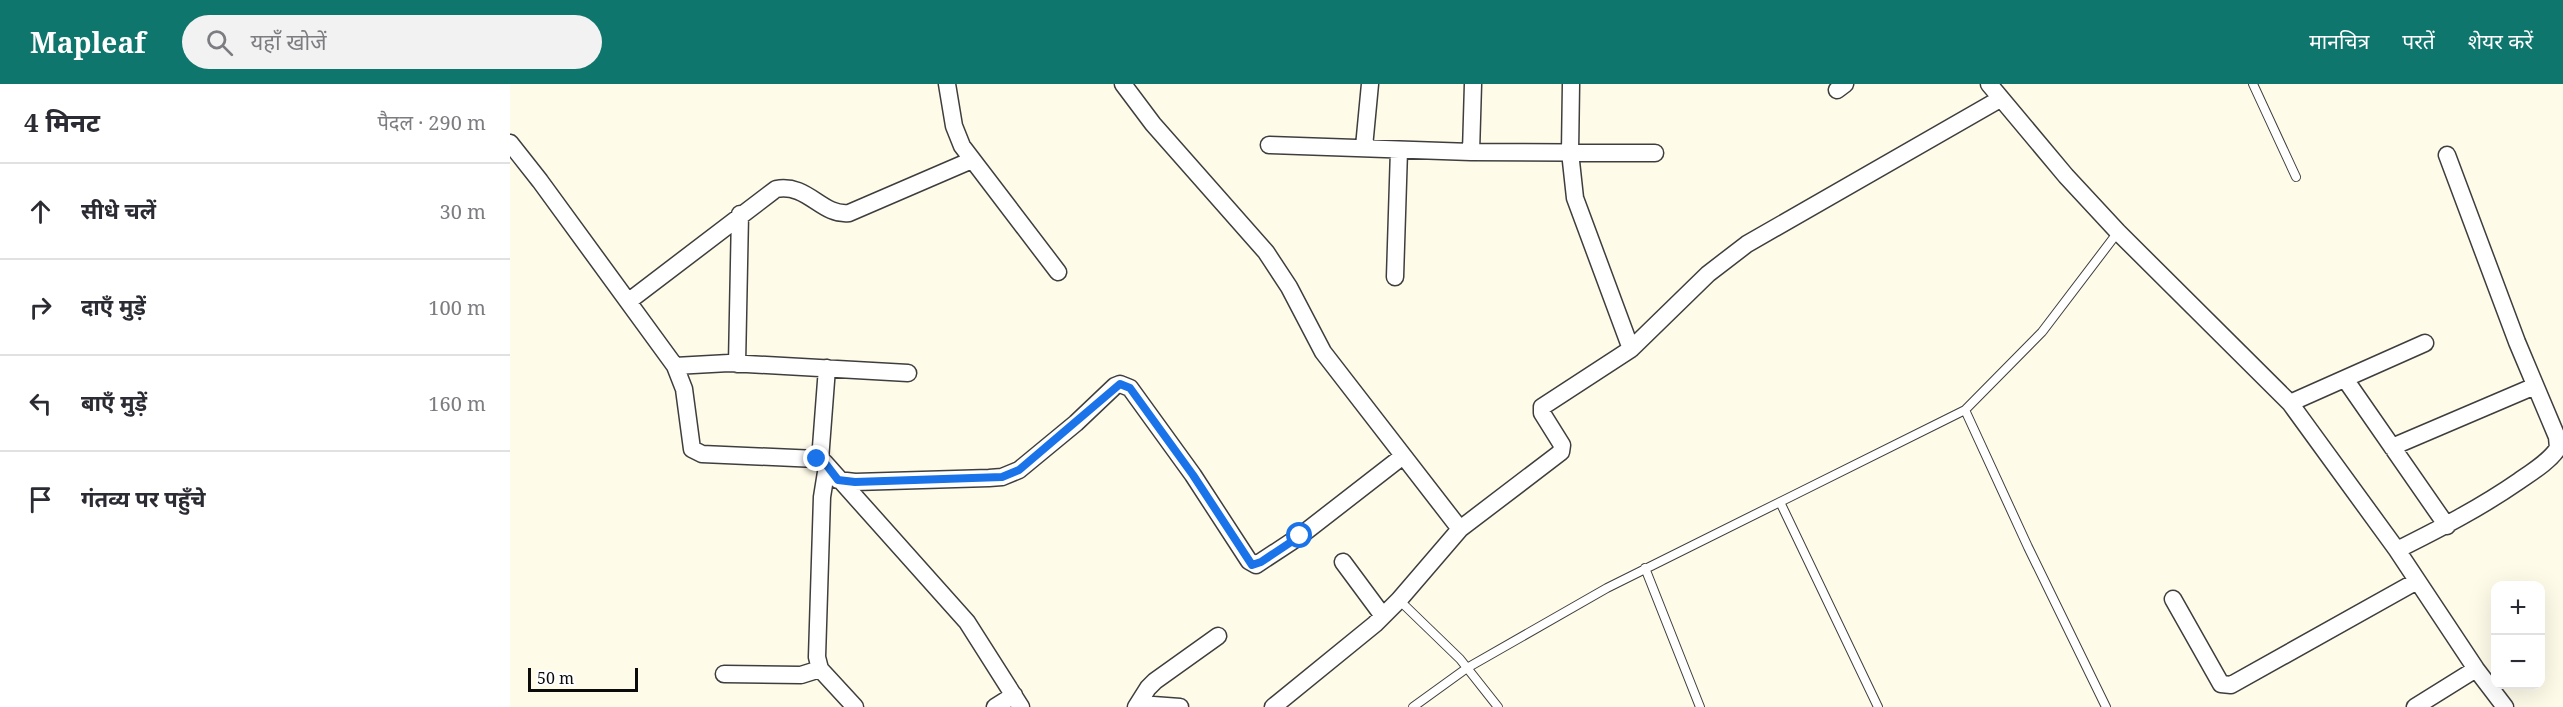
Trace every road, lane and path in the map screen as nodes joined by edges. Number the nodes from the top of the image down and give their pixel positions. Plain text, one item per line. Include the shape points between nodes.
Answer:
1 (947, 84) edge
2 (1124, 84) edge
3 (1370, 84) edge
4 (1473, 84) edge
5 (1571, 84) edge
6 (1989, 84) edge
7 (2253, 84) edge
8 (2000, 99) junction
9 (510, 143) edge
10 (1269, 145) dead end
11 (1364, 147) junction
12 (1399, 150) junction
13 (1470, 152) junction
14 (1570, 152) junction
15 (1655, 153) dead end
16 (2447, 155) dead end
17 (972, 160) junction
18 (2296, 177) dead end
19 (740, 214) junction
20 (2118, 232) junction
21 (1058, 272) dead end
22 (1395, 277) dead end
23 (629, 301) junction
24 (2425, 343) dead end
25 (1630, 349) junction
26 (737, 364) junction
27 (675, 366) junction
28 (827, 368) junction
29 (908, 373) dead end
30 (2344, 379) junction
31 (2535, 386) junction
32 (2290, 403) junction
33 (1965, 410) junction
34 (2392, 447) junction
35 (1403, 456) junction
36 (823, 463) junction
37 (838, 480) junction
38 (1780, 502) junction
39 (2446, 526) junction
40 (1460, 529) junction
41 (2397, 550) junction
42 (1343, 562) dead end
43 (1645, 568) junction
44 (2417, 581) junction
45 (2172, 598) dead end
46 (1399, 600) junction
47 (1383, 615) junction
48 (1218, 636) dead end
49 (1467, 668) junction
50 (820, 669) junction
51 (2476, 669) junction
52 (724, 674) dead end
53 (1018, 701) edge
54 (855, 707) edge
55 (995, 707) edge
56 (1137, 707) edge
57 (1145, 707) edge
58 (1180, 707) edge
59 (1274, 707) edge
60 (1413, 707) edge
61 (1497, 707) edge
62 (1700, 707) edge
63 (1878, 707) edge
64 (2106, 707) edge
65 (2415, 707) edge
66 (2505, 707) edge

1 - 17 street via 957,134
2 - 35 street via 1153,124 1266,252 1323,352
3 - 11 street
4 - 13 street
5 - 14 street
6 - 8 street
7 - 18 lane
8 - 20 street
8 - 25 street via 1747,244 1708,274
9 - 23 street
10 - 11 street
11 - 12 street
12 - 13 street
12 - 22 street
13 - 14 street
14 - 15 street
14 - 25 street via 1578,205
16 - 31 street
17 - 19 street via 849,213 834,211 790,187 776,189
17 - 21 street
19 - 23 street
19 - 26 street
20 - 32 street
20 - 33 lane via 2042,332
23 - 27 street
24 - 30 street
25 - 40 street via 1542,407 1563,449
26 - 27 street
26 - 28 street
27 - 36 street via 684,388 691,443 697,453
28 - 29 street
28 - 36 street
30 - 32 street
30 - 34 street
31 - 34 street
31 - 39 street via 2558,442 2555,453 2499,495
32 - 41 street
33 - 38 lane
33 - 64 lane
34 - 39 street
35 - 37 street via 1256,565 1249,561 1130,388 1120,384 1019,470 1002,477
35 - 40 street
36 - 37 street
36 - 50 street via 817,657
37 - 53 street via 967,622
38 - 43 lane
38 - 63 lane
39 - 41 street
40 - 46 street
41 - 44 street
42 - 47 street
43 - 49 lane
43 - 62 lane
44 - 45 street via 2231,686 2218,679
44 - 51 street
46 - 47 street
46 - 49 lane
47 - 59 street
48 - 56 street via 1155,681
49 - 60 lane
49 - 61 lane
50 - 52 street via 801,675
50 - 54 street
51 - 65 street
51 - 66 street
53 - 55 street
57 - 58 street

